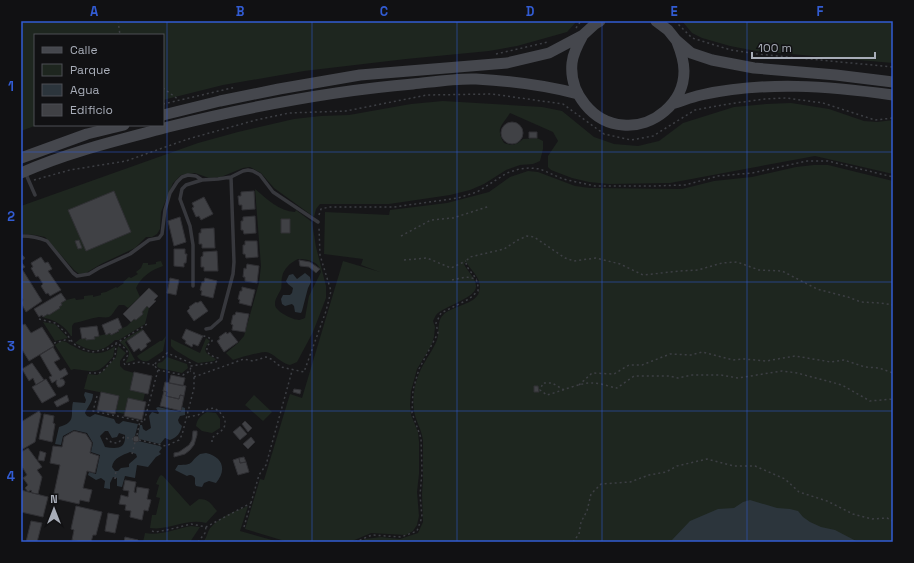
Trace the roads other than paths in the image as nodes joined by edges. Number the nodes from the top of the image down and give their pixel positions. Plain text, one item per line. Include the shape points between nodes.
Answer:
1 (656, 21) edge
2 (597, 22) edge
3 (583, 35) junction
4 (676, 40) junction
5 (893, 82) edge
6 (578, 94) junction
7 (893, 95) edge
8 (672, 104) junction
9 (164, 115) edge
10 (120, 126) edge
11 (21, 158) edge
12 (23, 172) edge
13 (231, 177) junction
14 (202, 180) junction
15 (35, 195) dead end
16 (318, 222) road end
17 (21, 236) edge
18 (193, 286) dead end
19 (206, 329) road end

1 - 4 main road
2 - 3 main road
3 - 6 main road via 572,64
3 - 9 main road via 549,53 507,63 360,75 279,89
4 - 5 main road via 691,53 712,60 754,68
4 - 8 main road via 683,56 684,72 681,89
6 - 8 main road via 589,109 604,120 622,125 641,124 658,117
6 - 12 main road via 552,87 474,79 326,93 208,117 141,134 89,148
7 - 8 main road via 800,85 775,86 700,95
10 - 11 main road via 87,134
12 - 15 lane
13 - 14 lane
13 - 16 lane via 243,171 254,171 274,192
13 - 19 lane via 233,274 221,319
14 - 17 lane via 188,175 177,182 170,193 159,238 149,240 130,254 84,276 73,273 47,241
14 - 18 lane via 186,185 180,194 190,226 194,258

